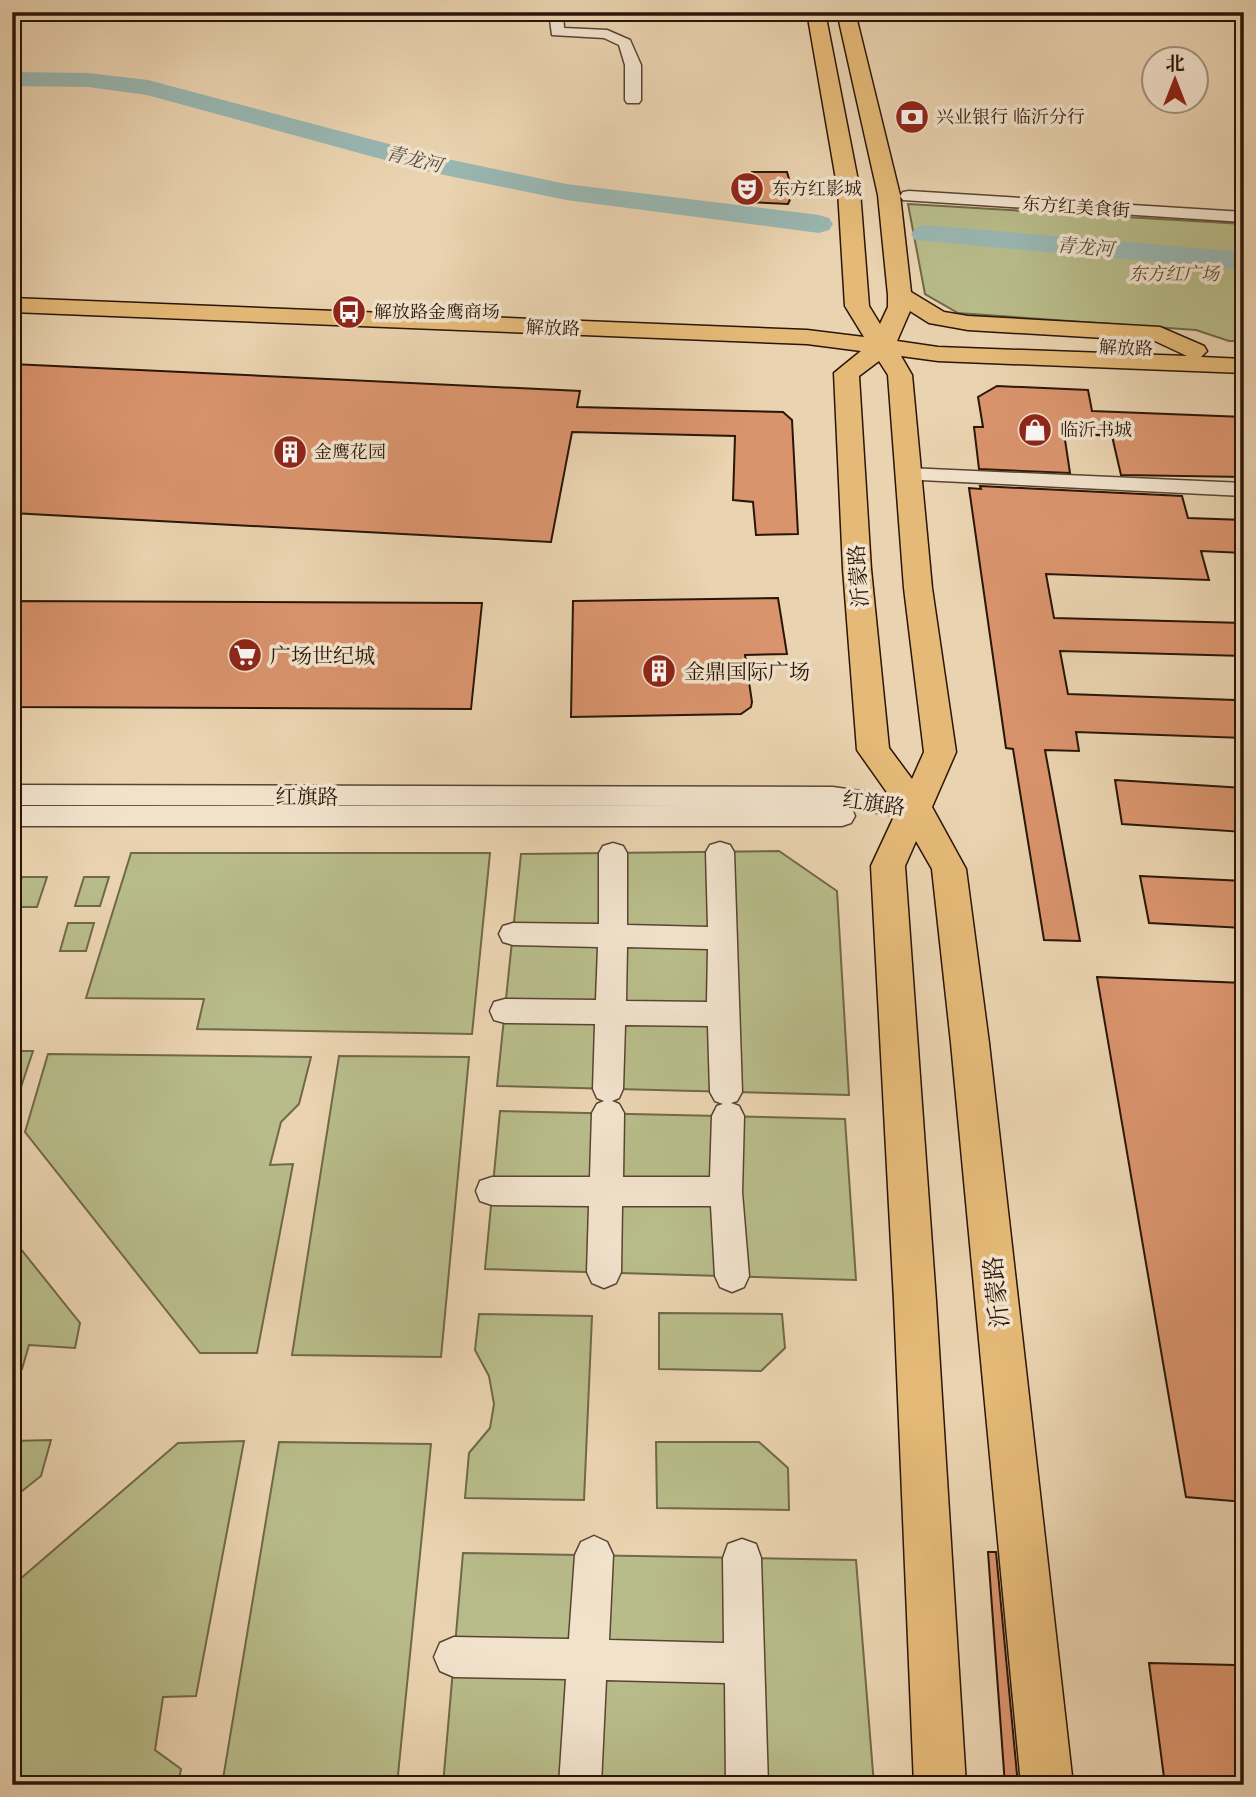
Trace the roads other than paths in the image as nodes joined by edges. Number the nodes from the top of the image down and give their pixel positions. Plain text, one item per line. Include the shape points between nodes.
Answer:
1 (556, 12) edge
2 (816, 12) edge
3 (846, 12) edge
4 (633, 100) dead end
5 (909, 196) dead end
6 (1244, 217) edge
7 (900, 295) junction
8 (12, 305) edge
9 (12, 316) edge
10 (882, 348) junction
11 (1195, 351) junction
12 (1244, 353) edge
13 (1244, 366) edge
14 (908, 474) junction
15 (1244, 490) edge
16 (12, 795) edge
17 (916, 808) junction
18 (12, 816) edge
19 (720, 852) dead end
20 (613, 853) dead end
21 (513, 934) dead end
22 (614, 936) junction
23 (722, 937) junction
24 (505, 1011) dead end
25 (611, 1012) junction
26 (722, 1014) junction
27 (492, 1191) dead end
28 (605, 1192) junction
29 (726, 1192) junction
30 (604, 1272) dead end
31 (732, 1276) dead end
32 (594, 1555) dead end
33 (742, 1558) dead end
34 (454, 1657) dead end
35 (588, 1659) junction
36 (744, 1663) junction
37 (580, 1785) edge
38 (747, 1785) edge
39 (940, 1785) edge
40 (1047, 1785) edge

1 - 4 street via 557,32 607,34 625,43 633,65
2 - 10 main road via 839,127 857,306
3 - 7 main road via 889,195
5 - 6 street, 东方红美食街
7 - 10 main road via 900,307
7 - 11 main road via 937,317 968,323 1160,334
8 - 10 main road, 解放路 via 807,337
9 - 10 main road, 解放路 via 678,342 718,350 807,354
10 - 11 main road, 解放路 via 936,340
10 - 13 main road, 解放路
10 - 14 main road via 900,375
10 - 17 main road, 沂蒙路 via 846,373 857,569 873,750
11 - 12 main road, 解放路
14 - 15 street
14 - 17 main road via 940,752
16 - 17 street, 红旗路 via 833,797
17 - 18 street, 红旗路 via 835,817
17 - 39 main road via 888,866
17 - 40 main road, 沂蒙路 via 949,869
19 - 23 street
20 - 22 street
21 - 22 street
22 - 23 street
22 - 25 street
23 - 26 street
24 - 25 street
25 - 26 street
25 - 28 street
26 - 29 street
27 - 28 street
28 - 29 street
28 - 30 street
29 - 31 street
32 - 35 street
33 - 36 street
34 - 35 street
35 - 36 street
35 - 37 street
36 - 38 street

